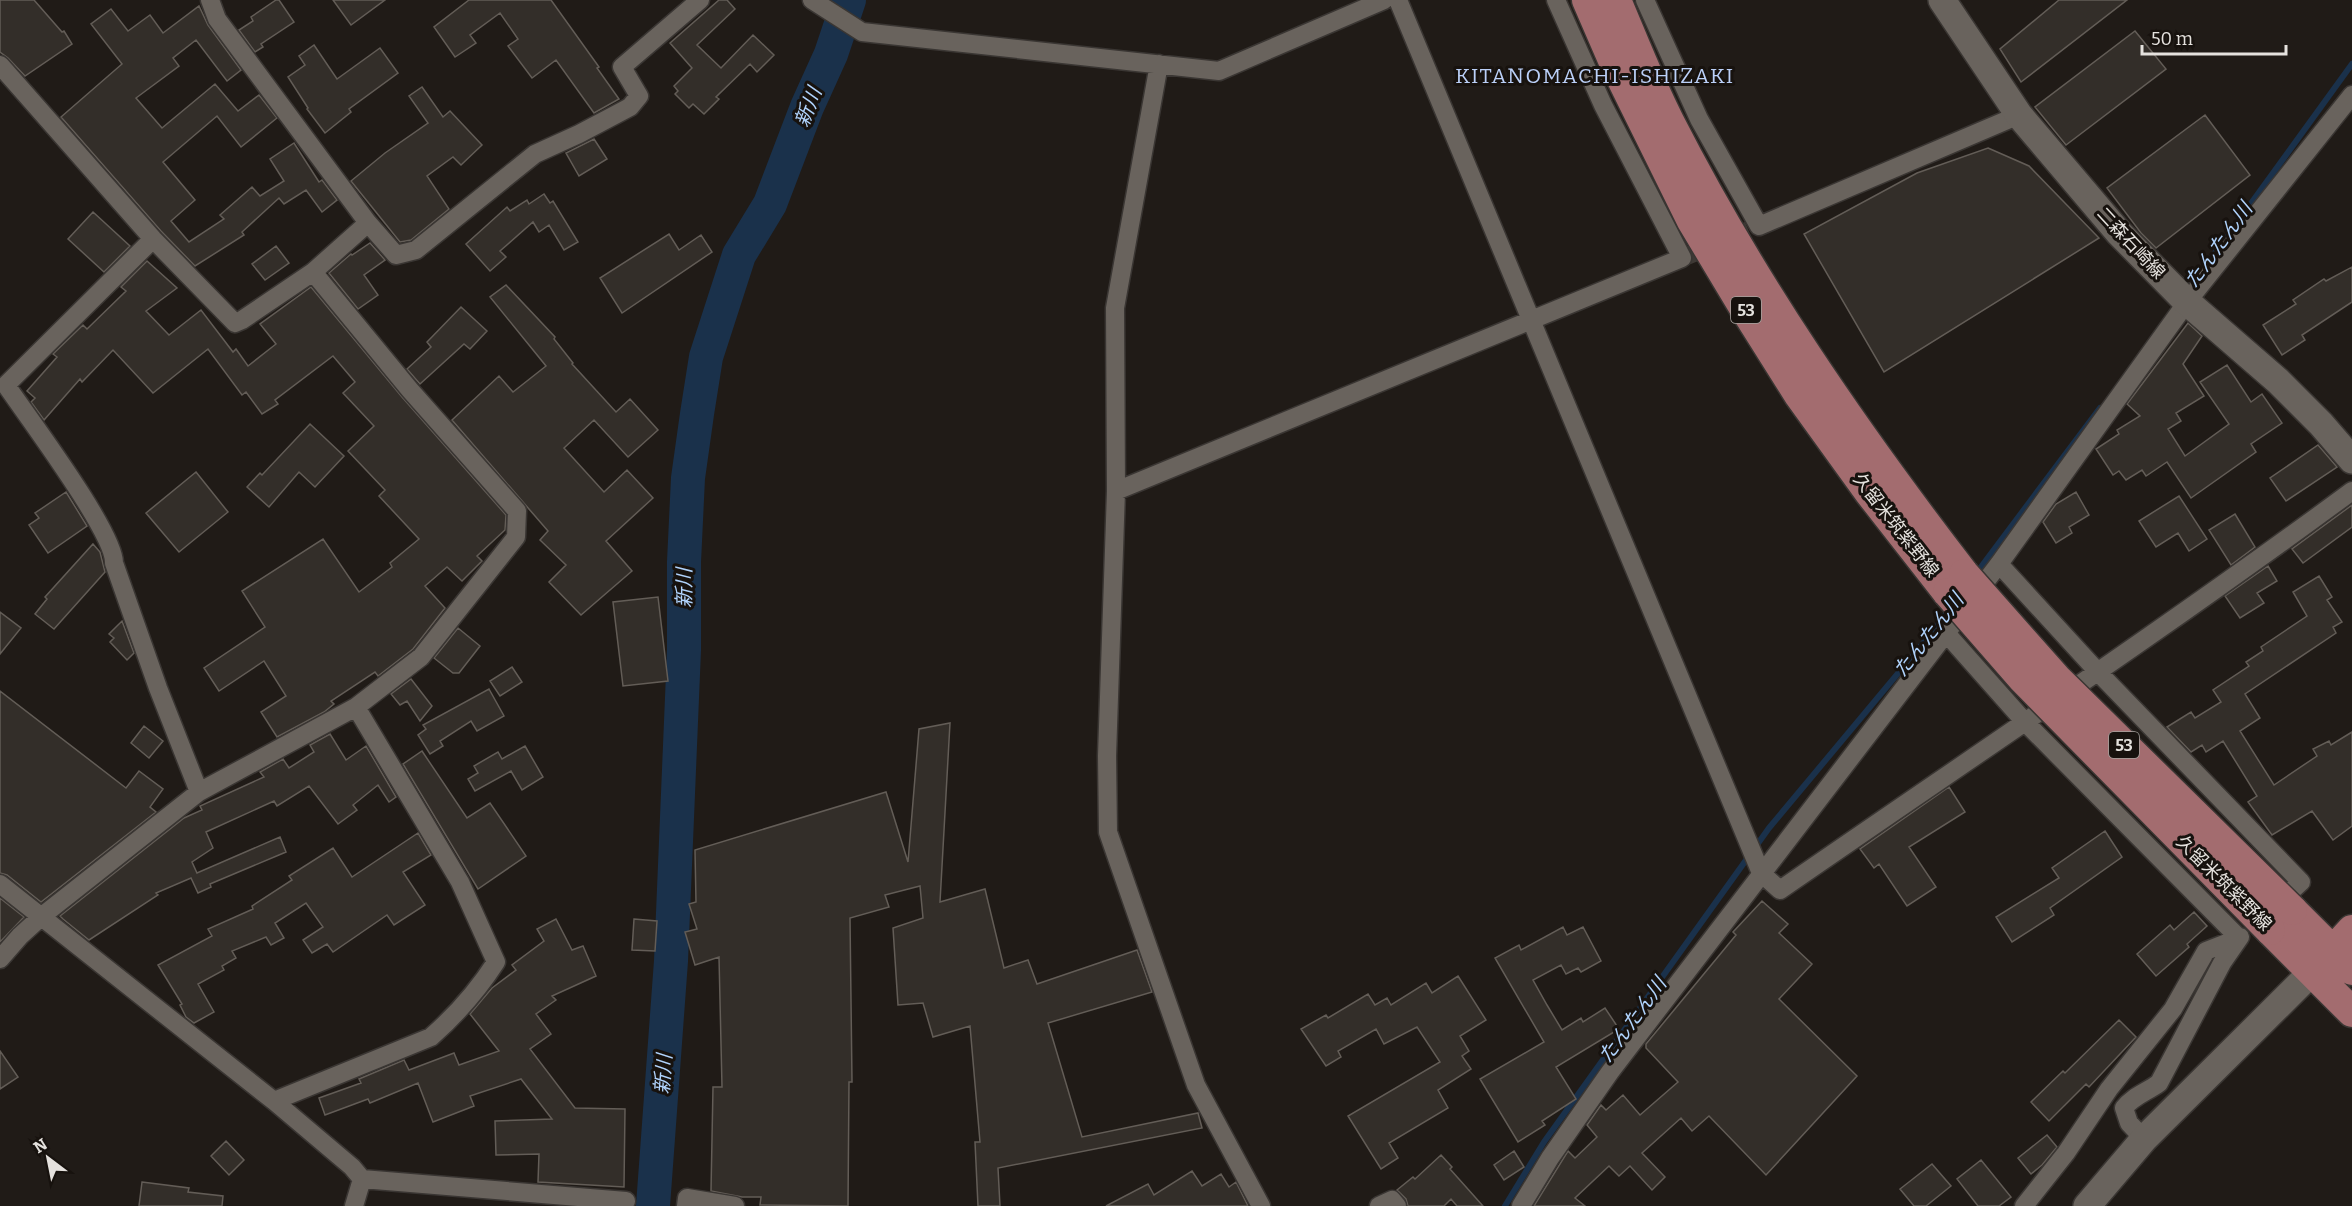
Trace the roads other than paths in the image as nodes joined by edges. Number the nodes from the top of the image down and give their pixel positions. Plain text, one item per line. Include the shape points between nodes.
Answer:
1 (210, 0) edge
2 (700, 0) edge
3 (813, 0) edge
4 (1384, 0) edge
5 (1398, 0) edge
6 (1556, 0) edge
7 (1587, 0) edge
8 (1616, 0) edge
9 (1645, 0) edge
10 (1942, 0) edge
11 (1159, 64) junction
12 (0, 65) edge
13 (2352, 95) edge
14 (2019, 115) junction
15 (368, 223) junction
16 (153, 239) junction
17 (314, 272) junction
18 (2187, 302) junction
19 (1532, 319) junction
20 (2352, 460) edge
21 (1116, 491) junction
22 (2352, 491) edge
23 (1999, 564) junction
24 (1956, 583) junction
25 (1946, 633) junction
26 (2098, 672) junction
27 (356, 707) junction
28 (2024, 721) junction
29 (199, 792) junction
30 (1761, 873) junction
31 (0, 884) edge
32 (42, 916) junction
33 (2281, 920) junction
34 (2239, 938) junction
35 (2346, 950) edge
36 (0, 959) edge
37 (2312, 972) junction
38 (2352, 1012) edge
39 (274, 1101) junction
40 (2144, 1139) junction
41 (362, 1179) junction
42 (626, 1201) dead end
43 (354, 1206) edge
44 (686, 1206) edge
45 (735, 1206) edge
46 (1261, 1206) edge
47 (1379, 1206) edge
48 (1396, 1206) edge
49 (1521, 1206) edge
50 (2024, 1206) edge
51 (2087, 1206) edge

1 - 15 street via 217,19
2 - 15 street via 622,67 639,96 630,107 535,154 416,250 396,255
3 - 11 street via 862,32
4 - 11 street via 1220,71
5 - 19 street
6 - 19 street via 1608,116 1682,258
7 - 24 main road, 久留米筑紫野線 / 53 via 1692,221 1798,394 1869,492
8 - 24 main road, 久留米筑紫野線 / 53 via 1668,119 1715,206 1790,332
9 - 14 street via 1699,119 1759,226
10 - 14 main road, 二森石崎線
11 - 21 street via 1115,308
12 - 16 street
13 - 18 street
14 - 18 main road, 二森石崎線 via 2119,233
15 - 17 street
16 - 17 street via 235,323
16 - 29 street via 6,384 99,523
17 - 27 street via 410,390 518,511 516,537 421,657
18 - 20 main road, 二森石崎線 via 2278,381
18 - 23 street
19 - 21 street
19 - 30 street
21 - 46 street via 1108,832 1196,1085
22 - 26 street
23 - 25 street
23 - 26 street
24 - 33 main road, 久留米筑紫野線 / 53, bridge via 2057,679
25 - 28 street
25 - 30 street
26 - 28 street
26 - 34 street via 2301,882
27 - 29 street
27 - 39 street via 460,882 496,962 468,1000 431,1037
28 - 30 street via 1780,890
28 - 34 street
29 - 32 street
30 - 49 street via 1610,1072
31 - 32 street
32 - 36 street
32 - 39 street
33 - 35 main road, 久留米筑紫野線 / 53
33 - 37 main road, 久留米筑紫野線 / 53
34 - 40 street via 2159,1083 2131,1099 2124,1108 2129,1122
34 - 50 street via 2206,951 2173,1009
35 - 37 main road, 久留米筑紫野線 / 53
37 - 38 main road, 久留米筑紫野線 / 53
37 - 40 main road
39 - 41 street
40 - 51 main road
41 - 42 street
41 - 43 street
44 - 45 street via 687,1198
47 - 48 street via 1392,1200

